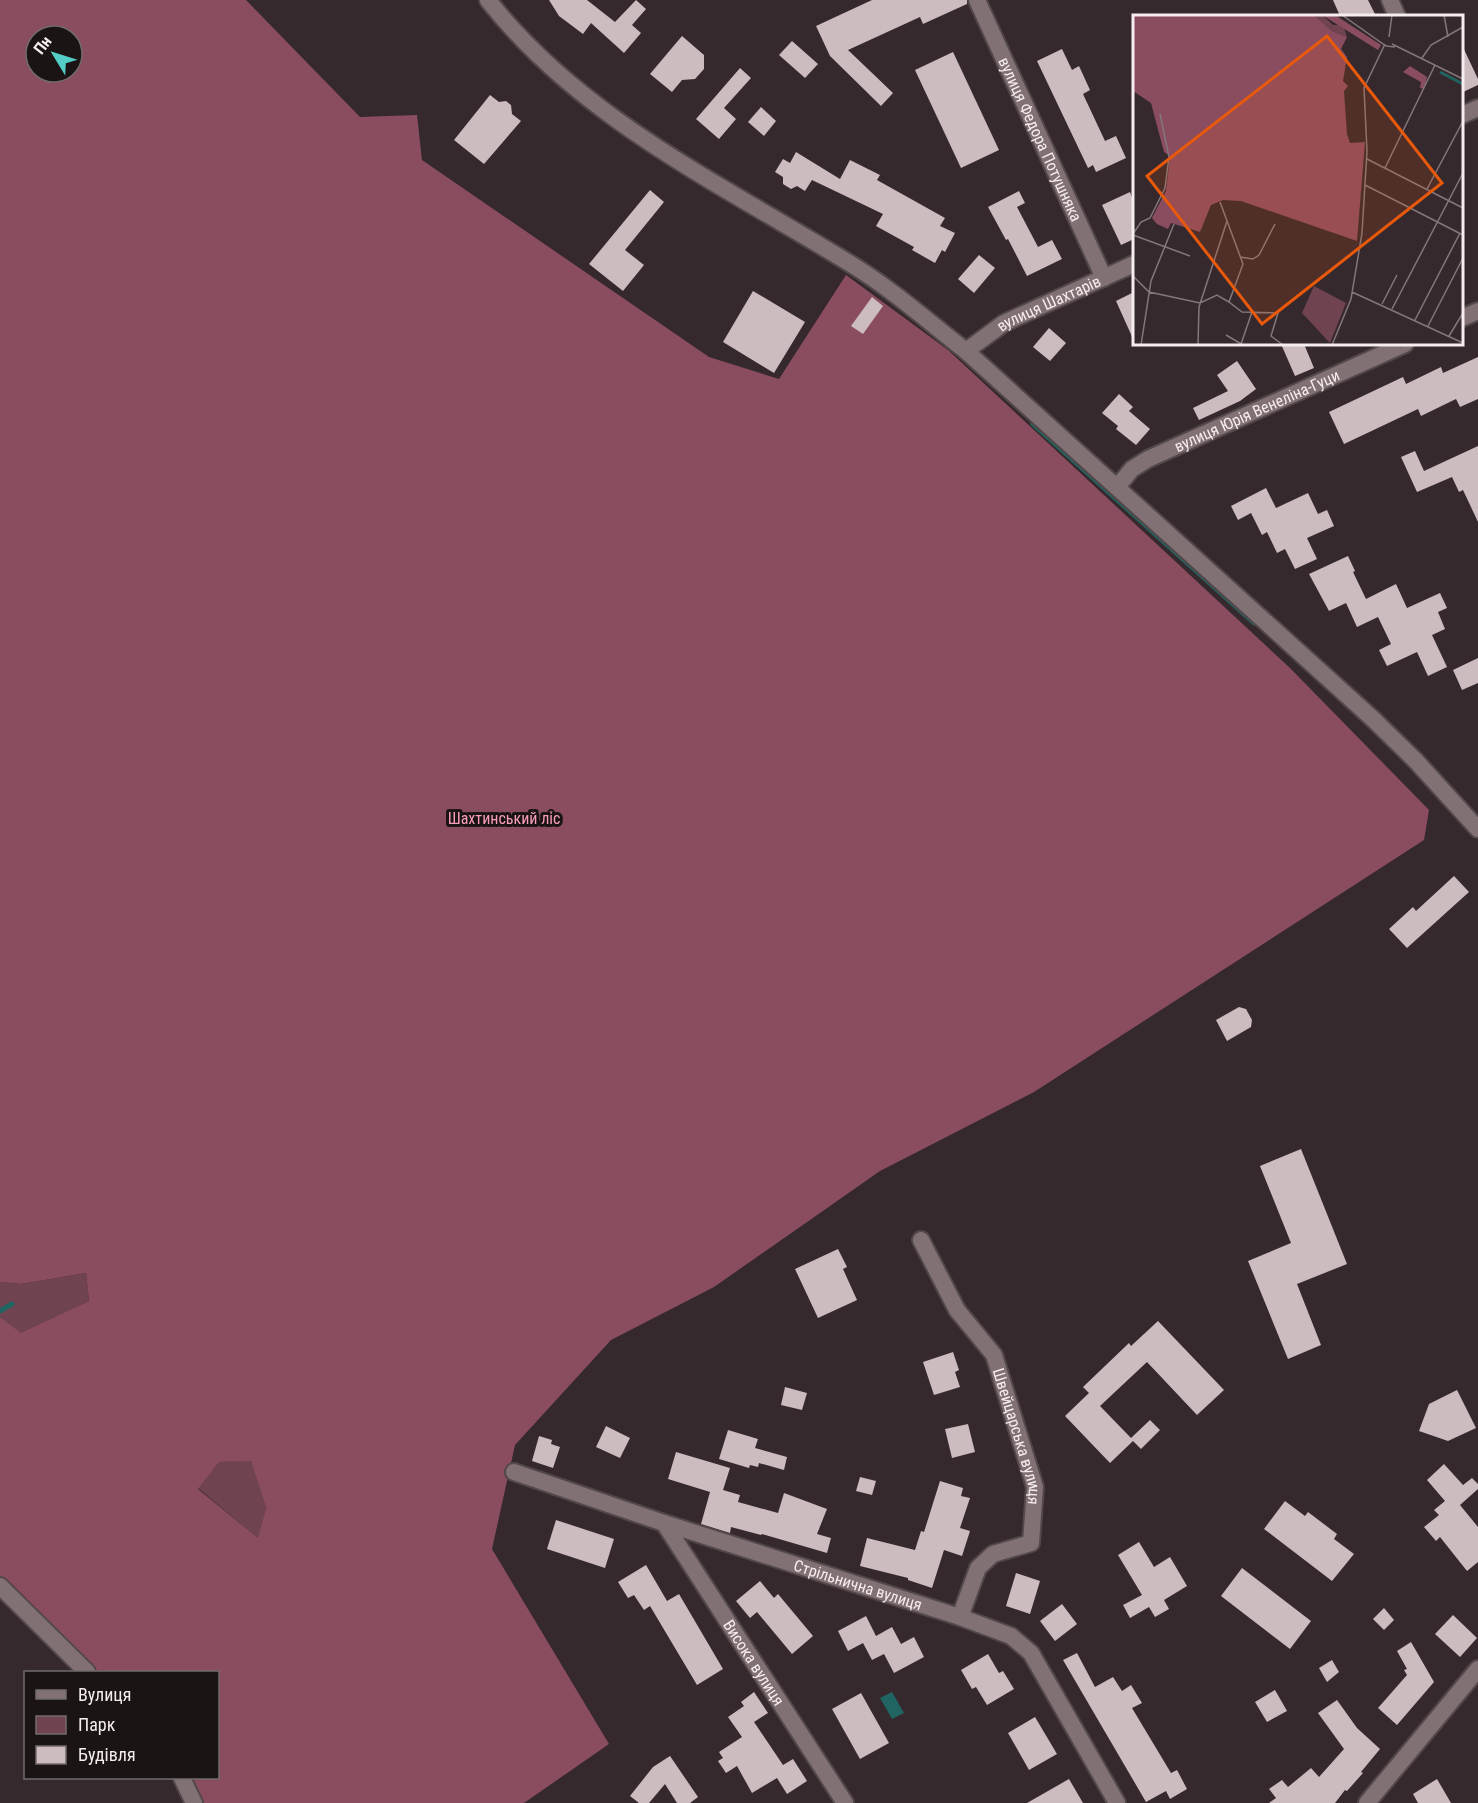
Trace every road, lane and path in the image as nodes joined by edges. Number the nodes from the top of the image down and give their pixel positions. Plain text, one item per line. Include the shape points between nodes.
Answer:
1 (488, 0) edge
2 (977, 0) edge
3 (1390, 0) edge
4 (1397, 15) edge
5 (1478, 108) edge
6 (1463, 115) edge
7 (1133, 264) edge
8 (1104, 278) junction
9 (1478, 310) edge
10 (1463, 317) edge
11 (1403, 345) edge
12 (966, 351) junction
13 (1118, 486) junction
14 (1478, 830) edge
15 (921, 1240) dead end
16 (514, 1472) dead end
17 (664, 1523) junction
18 (0, 1586) edge
19 (960, 1617) junction
20 (1478, 1669) edge
21 (86, 1671) edge
22 (182, 1779) edge
23 (194, 1803) edge
24 (845, 1803) edge
25 (1117, 1803) edge
26 (1367, 1803) edge

1 - 12 street via 531,50 589,99 697,173 855,267
2 - 8 street, вулиця Федора Потушняка
3 - 4 street
5 - 6 street
7 - 8 street, вулиця Шахтарів
8 - 12 street, вулиця Шахтарів via 1004,323
9 - 10 street
11 - 13 street, вулиця Юрія Венеліна-Гуци via 1148,459 1132,469
12 - 13 street
13 - 14 street via 1373,719
15 - 19 street, Швейцарська вулиця via 957,1310 994,1355 1035,1487 1031,1543 993,1554 978,1568
16 - 17 street, Стрільнична вулиця
17 - 19 street, Стрільнична вулиця
17 - 24 street, Висока вулиця
18 - 21 street
19 - 25 street, Стрільнична вулиця via 1011,1636 1031,1653
20 - 26 street
22 - 23 street

